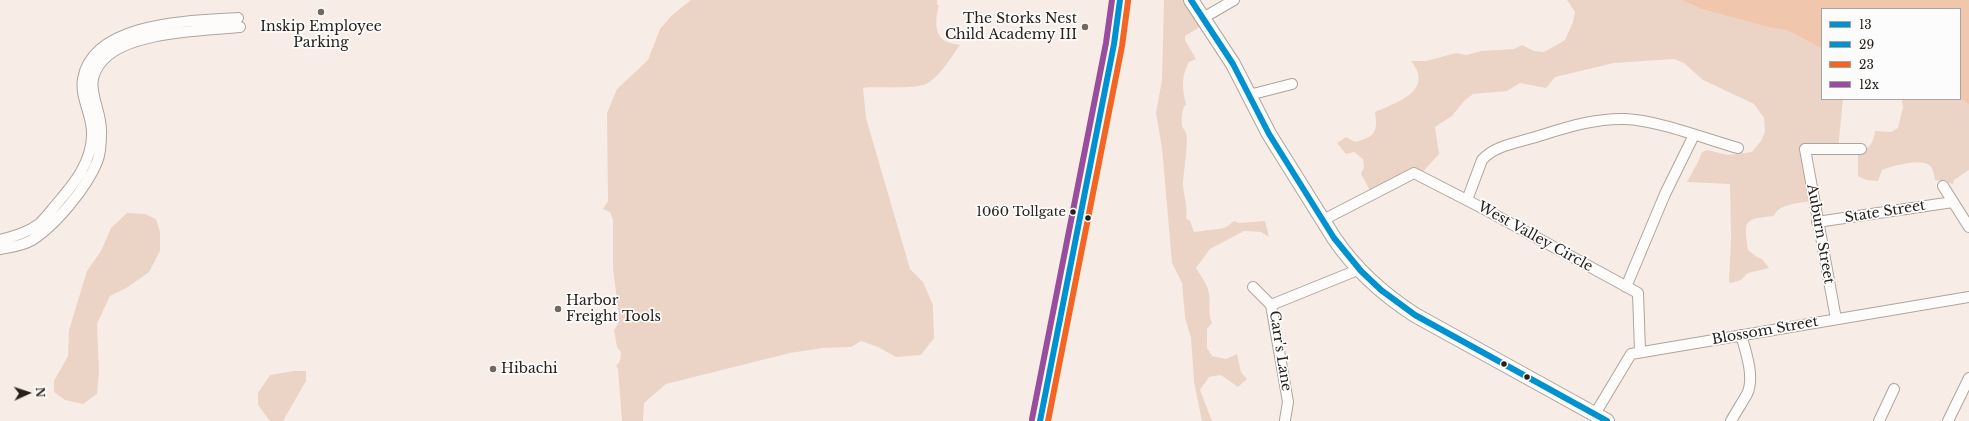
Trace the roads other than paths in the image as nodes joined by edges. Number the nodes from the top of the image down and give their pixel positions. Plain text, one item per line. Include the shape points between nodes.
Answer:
1 (1120, 0) edge
2 (1191, 0) edge
3 (1234, 0) edge
4 (1203, 18) junction
5 (1292, 84) dead end
6 (1249, 95) junction
7 (1694, 135) junction
8 (1738, 148) dead end
9 (1861, 149) dead end
10 (1943, 186) dead end
11 (1467, 200) junction
12 (1953, 202) junction
13 (1323, 220) junction
14 (1817, 222) junction
15 (1969, 227) edge
16 (0, 240) edge
17 (0, 249) edge
18 (1360, 269) junction
19 (1253, 287) dead end
20 (1626, 287) junction
21 (1969, 297) edge
22 (1271, 305) junction
23 (1836, 320) junction
24 (1741, 335) junction
25 (1640, 351) junction
26 (1969, 378) edge
27 (1894, 389) dead end
28 (1601, 418) edge
29 (1285, 420) edge
30 (1040, 421) edge
31 (1731, 421) edge
32 (1879, 421) edge
33 (1948, 421) edge

1 - 30 main road via 1114,44
2 - 4 main road
3 - 4 street
4 - 6 main road
5 - 6 street
6 - 13 main road via 1269,134
7 - 8 street, West Valley Circle
7 - 11 street, West Valley Circle via 1666,126 1626,119 1608,120 1556,131 1496,149 1487,155 1482,160
7 - 20 street via 1665,194
9 - 14 street, Auburn Street via 1805,149
10 - 12 street
11 - 13 street via 1414,173
11 - 20 street, West Valley Circle
12 - 14 street, State Street
12 - 15 street
13 - 18 main road via 1339,246
14 - 23 street, Auburn Street
16 - 17 street via 16,236 40,223 84,168 91,151 92,134 83,81 87,67 107,43 136,30 190,22 239,22 138,40 120,48 104,60 94,75 93,82 93,94 102,130 98,160 92,172 76,196 44,231 21,245
18 - 22 street, Carr's Lane
18 - 28 main road via 1395,302
19 - 22 street
20 - 25 street, West Valley Circle via 1638,293
21 - 23 street, Blossom Street
22 - 29 street, Carr's Lane via 1288,402
23 - 24 street, Blossom Street
24 - 25 street, Blossom Street
24 - 31 street via 1749,384 1747,393
25 - 28 street via 1631,354
26 - 33 street
27 - 32 street

